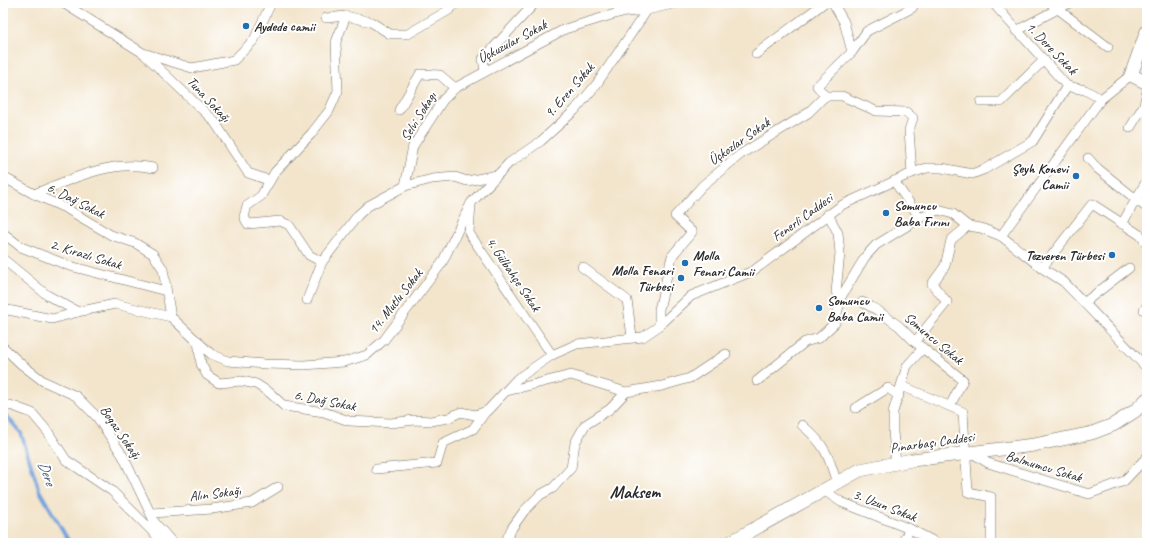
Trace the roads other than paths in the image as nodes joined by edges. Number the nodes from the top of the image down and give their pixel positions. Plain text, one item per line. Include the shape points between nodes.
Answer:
1 (63, 3) edge
2 (271, 3) edge
3 (456, 3) edge
4 (535, 3) edge
5 (677, 3) edge
6 (824, 3) edge
7 (915, 3) edge
8 (993, 3) edge
9 (1050, 3) edge
10 (1069, 3) edge
11 (834, 4) edge
12 (649, 6) edge
13 (1058, 9) junction
14 (346, 16) junction
15 (326, 18) dead end
16 (1016, 31) junction
17 (1147, 31) edge
18 (1108, 47) dead end
19 (852, 52) junction
20 (143, 53) junction
21 (756, 54) dead end
22 (1142, 57) edge
23 (1044, 60) junction
24 (485, 71) junction
25 (1131, 75) junction
26 (1147, 83) edge
27 (1067, 86) junction
28 (455, 88) junction
29 (1147, 91) edge
30 (825, 96) junction
31 (1100, 99) junction
32 (981, 102) dead end
33 (399, 110) dead end
34 (1130, 128) dead end
35 (1088, 158) dead end
36 (153, 168) dead end
37 (912, 173) junction
38 (497, 175) junction
39 (3, 177) edge
40 (268, 180) junction
41 (1147, 180) edge
42 (894, 181) junction
43 (405, 186) junction
44 (34, 194) junction
45 (1135, 199) junction
46 (471, 203) junction
47 (1147, 208) edge
48 (828, 214) junction
49 (920, 218) junction
50 (1122, 224) junction
51 (968, 226) junction
52 (3, 233) edge
53 (1001, 236) junction
54 (1147, 244) edge
55 (3, 259) edge
56 (322, 262) junction
57 (582, 268) dead end
58 (1042, 268) junction
59 (1129, 268) dead end
60 (166, 291) junction
61 (841, 297) junction
62 (307, 300) dead end
63 (862, 302) dead end
64 (1085, 302) junction
65 (3, 309) edge
66 (78, 312) junction
67 (171, 317) junction
68 (659, 326) junction
69 (632, 337) junction
70 (198, 341) junction
71 (919, 345) junction
72 (3, 347) edge
73 (726, 354) dead end
74 (552, 355) junction
75 (1147, 368) edge
76 (757, 381) dead end
77 (902, 386) junction
78 (506, 392) junction
79 (626, 392) junction
80 (898, 396) junction
81 (1147, 399) edge
82 (950, 406) junction
83 (6, 407) edge
84 (856, 408) dead end
85 (486, 411) junction
86 (802, 426) dead end
87 (968, 453) junction
88 (1147, 457) edge
89 (896, 463) junction
90 (376, 469) dead end
91 (838, 484) junction
92 (278, 487) dead end
93 (825, 491) junction
94 (152, 513) junction
95 (910, 528) junction
96 (175, 542) edge
97 (506, 543) edge
98 (729, 543) edge
99 (902, 543) edge
100 (937, 543) edge
101 (991, 543) edge

1 - 20 street
2 - 20 street via 254,40 234,60 192,68
3 - 14 street via 450,10 408,34 390,34 371,22
4 - 24 street via 483,60
5 - 12 street, Üçkuzular Sokak
6 - 21 street
7 - 19 street via 912,8 867,31
8 - 16 street, 1. Dere Sokak
9 - 13 street
10 - 13 street
11 - 19 street via 844,22
12 - 24 street, Üçkuzular Sokak via 565,29
12 - 38 street, 9. Eren Sokak via 596,85 574,111
13 - 16 street
13 - 18 street
14 - 15 street
14 - 40 street via 336,42 338,91 329,111
16 - 23 street, 1. Dere Sokak
17 - 22 main road
19 - 30 street via 817,86
20 - 40 street, Tuna Sokağı via 214,121 248,173
22 - 25 main road
23 - 27 street, 1. Dere Sokak
23 - 32 street via 1001,102
24 - 28 street, Üçkuzular Sokak
25 - 26 main road
25 - 31 street
27 - 31 street, 1. Dere Sokak via 1084,90
27 - 37 street, Fenerli Caddesi via 1033,141 985,169 972,174 942,168 927,168
28 - 33 street via 440,75 420,74
28 - 43 street, Selvi Sokagı via 443,100 413,146
29 - 34 street via 1144,105
30 - 37 street via 842,96 876,111 906,112 913,118 909,130
30 - 68 street, Üçkozlar Sokak via 808,113 741,154 704,185 675,216 692,232 672,256 658,309
31 - 53 street
35 - 45 street via 1096,168
36 - 44 street via 137,165 107,168
37 - 42 street, Fenerli Caddesi
38 - 43 street via 467,181 455,177
38 - 46 street, 14. Mutlu Sokak
39 - 44 street, 6. Dağ Sokak
40 - 56 street via 261,196 247,206 244,217 248,224 280,221 289,225 309,255
41 - 45 street
42 - 48 street, Fenerli Caddesi
42 - 49 street
43 - 56 street via 368,206
44 - 60 street, 6. Dağ Sokak via 68,209 111,235 135,243 154,254 163,269
45 - 47 street
45 - 50 street
46 - 70 street, 14. Mutlu Sokak via 442,262 408,311 384,340 367,354 344,362 265,364 228,360 211,354
46 - 74 street, 4. Gülbahçe Sokak via 469,233
48 - 61 street via 838,233 840,253 836,292
48 - 68 street, Fenerli Caddesi via 753,271 691,296
49 - 51 street via 938,210 953,214
49 - 61 street via 876,245 865,257
50 - 54 street via 1140,235
50 - 58 street via 1092,204
51 - 53 street via 982,228
51 - 71 street via 951,240 945,266 932,284 947,302
52 - 60 street, 2. Kırazlı Sokak via 21,247 70,266
53 - 58 street
55 - 66 street via 47,295
56 - 62 street
57 - 69 street via 627,300
58 - 64 street via 1064,282
59 - 64 street
60 - 67 street, 6. Dağ Sokak
61 - 76 street via 835,322 819,338 805,342
63 - 71 street, Somuncu Sokak via 899,326
64 - 75 street
65 - 66 street via 52,320
66 - 67 street via 115,304
67 - 70 street
68 - 69 street, Fenerli Caddesi via 643,337
69 - 74 street, Fenerli Caddesi via 577,344
70 - 85 street, 6. Dağ Sokak via 201,364 207,375 219,383 240,381 256,384 284,406 324,412 349,421 392,424 414,420 431,421 448,418 461,412 475,415
71 - 77 street via 907,366
71 - 82 street, Somuncu Sokak via 963,380
72 - 94 street, Bogaz Sokağı via 44,380 76,396 97,417 123,456
73 - 79 street via 690,378
74 - 78 street, Fenerli Caddesi via 517,379
77 - 80 street
77 - 82 street
78 - 79 street via 571,376
78 - 85 street
79 - 97 street via 610,409 585,425 575,443 571,468 524,511 512,528
80 - 84 street via 888,388
80 - 89 street via 893,412
81 - 87 main road, Pınarbaşı Caddesi via 1135,412 1113,425 1092,433 1034,445
82 - 87 street via 963,412
83 - 96 street via 32,413 66,460 112,491 156,536
85 - 90 street via 473,429 443,444 438,463
86 - 91 street via 818,439 830,458
87 - 88 street, Balmumcu Sokak via 988,463 1089,494 1124,481
87 - 89 main road, Pınarbaşı Caddesi
87 - 101 street via 968,492 991,497
89 - 91 main road, Pınarbaşı Caddesi via 860,470
91 - 93 main road, Pınarbaşı Caddesi
92 - 94 street, Alın Sokağı via 252,503
93 - 95 street, 3. Uzun Sokak via 841,502
93 - 98 main road, Pınarbaşı Caddesi
94 - 96 street, Bogaz Sokağı via 155,523
95 - 99 street
95 - 100 street, 3. Uzun Sokak

